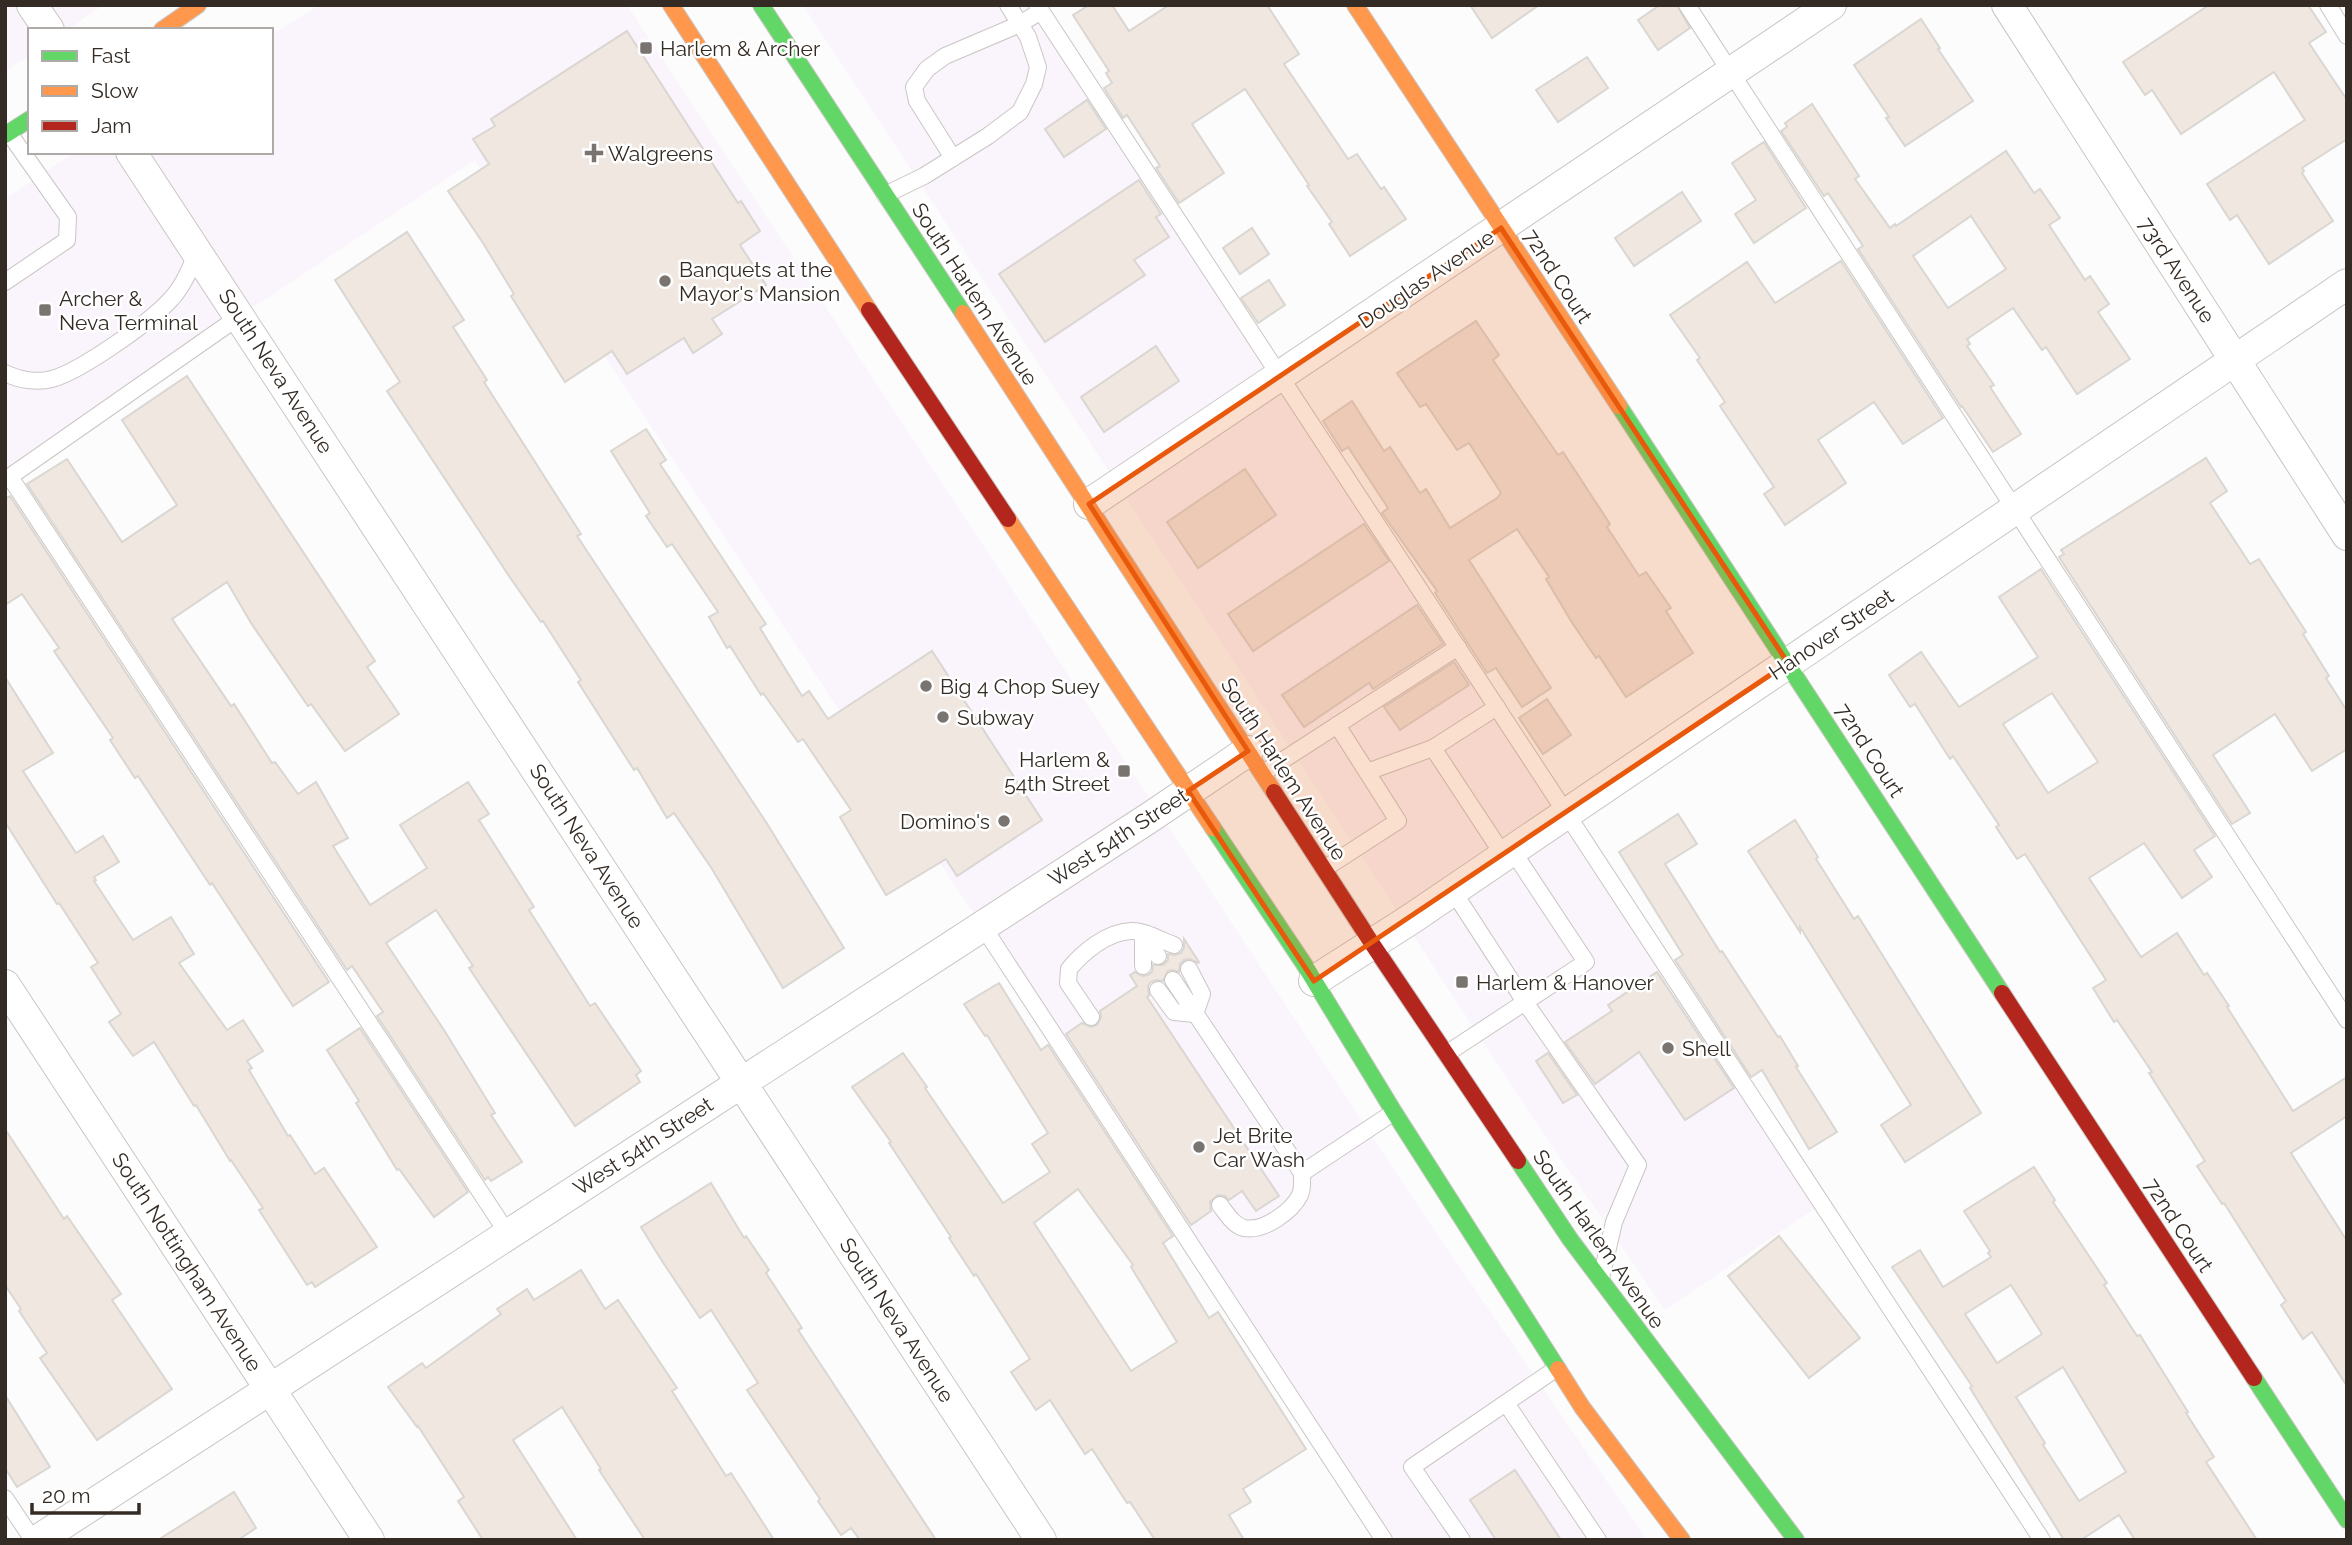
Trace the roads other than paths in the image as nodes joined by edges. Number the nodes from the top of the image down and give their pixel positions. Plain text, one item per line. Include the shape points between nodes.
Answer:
1 (33, 5) edge
2 (198, 5) edge
3 (671, 5) edge
4 (786, 5) edge
5 (1008, 5) edge
6 (1355, 5) edge
7 (1687, 5) edge
8 (1831, 5) edge
9 (2007, 5) edge
10 (2328, 5) edge
11 (1039, 8) edge
12 (765, 12) edge
13 (1020, 24) junction
14 (48, 28) edge
15 (165, 28) edge
16 (2347, 36) edge
17 (1731, 73) junction
18 (28, 120) edge
19 (7, 134) edge
20 (132, 154) edge
21 (953, 158) junction
22 (885, 195) junction
23 (1501, 228) junction
24 (197, 251) junction
25 (5, 282) edge
26 (2347, 284) edge
27 (240, 316) junction
28 (2234, 361) junction
29 (5, 373) edge
30 (1280, 376) junction
31 (8, 479) edge
32 (1089, 504) junction
33 (2015, 510) junction
34 (2347, 535) edge
35 (1458, 647) junction
36 (1788, 663) junction
37 (1497, 707) junction
38 (1337, 725) junction
39 (1433, 748) junction
40 (1255, 762) junction
41 (1367, 772) junction
42 (1188, 791) junction
43 (1567, 814) junction
44 (1508, 853) junction
45 (1324, 869) junction
46 (1453, 891) junction
47 (982, 925) junction
48 (1143, 933) junction
49 (1373, 944) junction
50 (1174, 945) dead end
51 (1158, 956) dead end
52 (1143, 966) dead end
53 (1189, 969) dead end
54 (1173, 980) dead end
55 (1314, 981) junction
56 (5, 985) edge
57 (1158, 990) dead end
58 (1525, 1002) junction
59 (1195, 1014) junction
60 (1091, 1017) dead end
61 (2347, 1020) edge
62 (1446, 1054) junction
63 (741, 1081) junction
64 (1394, 1112) junction
65 (1302, 1173) junction
66 (1220, 1205) dead end
67 (508, 1234) junction
68 (1601, 1282) junction
69 (1557, 1368) junction
70 (270, 1388) junction
71 (1506, 1403) junction
72 (5, 1498) edge
73 (2347, 1520) edge
74 (35, 1540) edge
75 (369, 1540) edge
76 (1041, 1540) edge
77 (1384, 1540) edge
78 (1462, 1540) edge
79 (1598, 1540) edge
80 (1682, 1540) edge
81 (1796, 1540) edge
82 (2042, 1540) edge

1 - 14 street
2 - 15 main road
3 - 42 main road
4 - 12 lane
5 - 13 lane
6 - 23 main road, 72nd Court
7 - 17 lane
8 - 17 street, Douglas Avenue
9 - 28 street, 73rd Avenue
10 - 16 lane
11 - 13 lane
11 - 30 lane
12 - 22 main road, South Harlem Avenue
13 - 21 lane via 1038,67 1020,112
13 - 21 lane via 946,57 927,69 914,87 917,101
17 - 23 street, Douglas Avenue
17 - 33 lane
18 - 19 main road
19 - 25 lane via 68,217 67,240
20 - 24 street, South Neva Avenue
21 - 22 lane
22 - 32 main road, South Harlem Avenue
23 - 30 street, Douglas Avenue
23 - 36 main road, 72nd Court
24 - 27 street, South Neva Avenue
24 - 29 lane via 174,297 159,312 74,370 30,381
26 - 28 street, Hanover Street
27 - 31 lane
27 - 63 street, South Neva Avenue
28 - 33 street, Hanover Street
28 - 34 street, 73rd Avenue
30 - 32 street, Douglas Avenue
30 - 35 lane
31 - 67 lane
32 - 40 main road, South Harlem Avenue
33 - 36 street, Hanover Street
33 - 61 lane
35 - 37 lane
35 - 38 lane
36 - 43 street, Hanover Street
36 - 73 main road, 72nd Court
37 - 39 lane
37 - 43 lane
38 - 40 lane
38 - 41 lane
39 - 41 lane
39 - 44 lane
40 - 42 street, West 54th Street
40 - 45 main road, South Harlem Avenue
41 - 45 lane via 1398,821
42 - 47 street, West 54th Street
42 - 55 main road
43 - 44 street, Hanover Street
43 - 82 lane
44 - 46 street, Hanover Street
44 - 58 lane via 1586,962
45 - 49 main road, South Harlem Avenue
46 - 49 street, Hanover Street
46 - 58 lane
47 - 63 street, West 54th Street
47 - 77 lane
48 - 50 lane
48 - 51 lane
48 - 52 lane
48 - 60 lane via 1133,930 1088,948 1069,969 1068,984
49 - 55 street, Hanover Street
49 - 62 main road, South Harlem Avenue
53 - 59 lane via 1202,994
54 - 59 lane
55 - 64 main road
56 - 70 street, South Nottingham Avenue
57 - 59 lane via 1174,1012
58 - 62 lane
58 - 68 lane via 1638,1165 1614,1222
59 - 65 lane
62 - 68 main road, South Harlem Avenue
63 - 67 street, West 54th Street
63 - 76 street, South Neva Avenue
64 - 65 lane
64 - 69 main road
65 - 66 lane via 1302,1193 1292,1206 1257,1227 1236,1224
67 - 70 street, West 54th Street
68 - 81 main road, South Harlem Avenue
69 - 71 lane
69 - 80 main road
70 - 74 street, West 54th Street
70 - 75 street, South Nottingham Avenue
71 - 78 lane via 1412,1467
71 - 79 lane
72 - 74 lane

